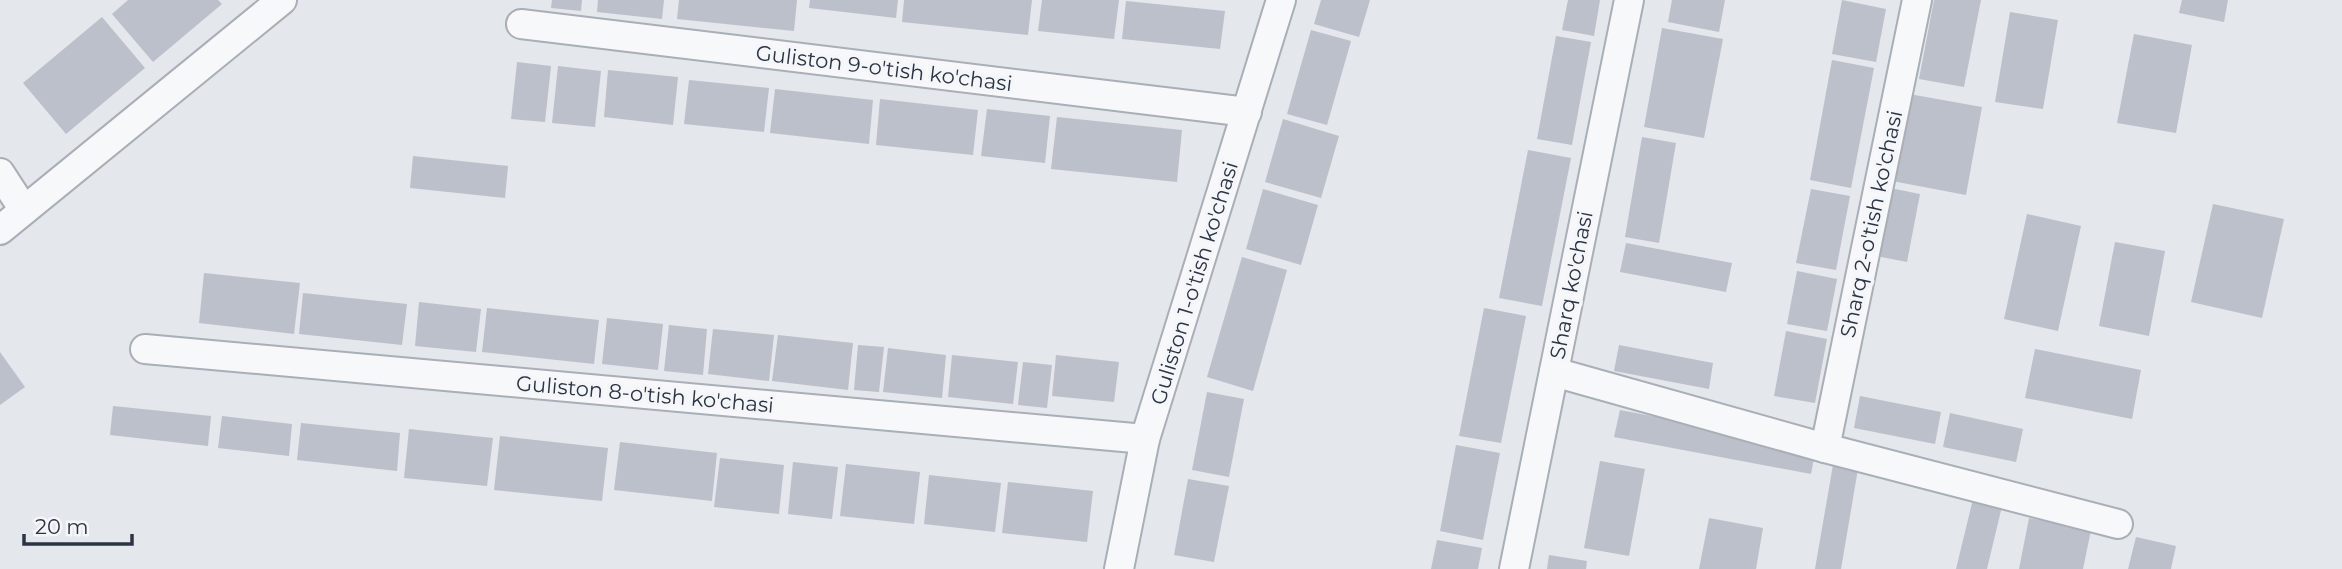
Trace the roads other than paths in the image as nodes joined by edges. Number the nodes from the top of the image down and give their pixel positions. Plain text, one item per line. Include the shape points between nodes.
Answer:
1 (282, 0) edge
2 (1281, 0) edge
3 (1629, 0) edge
4 (1917, 0) edge
5 (521, 24) dead end
6 (1247, 112) junction
7 (0, 173) edge
8 (24, 210) junction
9 (0, 230) edge
10 (145, 349) dead end
11 (1554, 372) junction
12 (1145, 439) junction
13 (1825, 448) junction
14 (2118, 524) dead end
15 (1119, 569) edge
16 (1514, 569) edge

1 - 8 street
2 - 6 street, Guliston 1-o'tish ko'chasi
3 - 11 street, Sharq ko'chasi
4 - 13 street, Sharq 2-o'tish ko'chasi
5 - 6 street, Guliston 9-o'tish ko'chasi
6 - 12 street, Guliston 1-o'tish ko'chasi
7 - 8 street
8 - 9 street
10 - 12 street, Guliston 8-o'tish ko'chasi
11 - 13 street
11 - 16 street, Sharq ko'chasi
12 - 15 street, Guliston 1-o'tish ko'chasi
13 - 14 street

